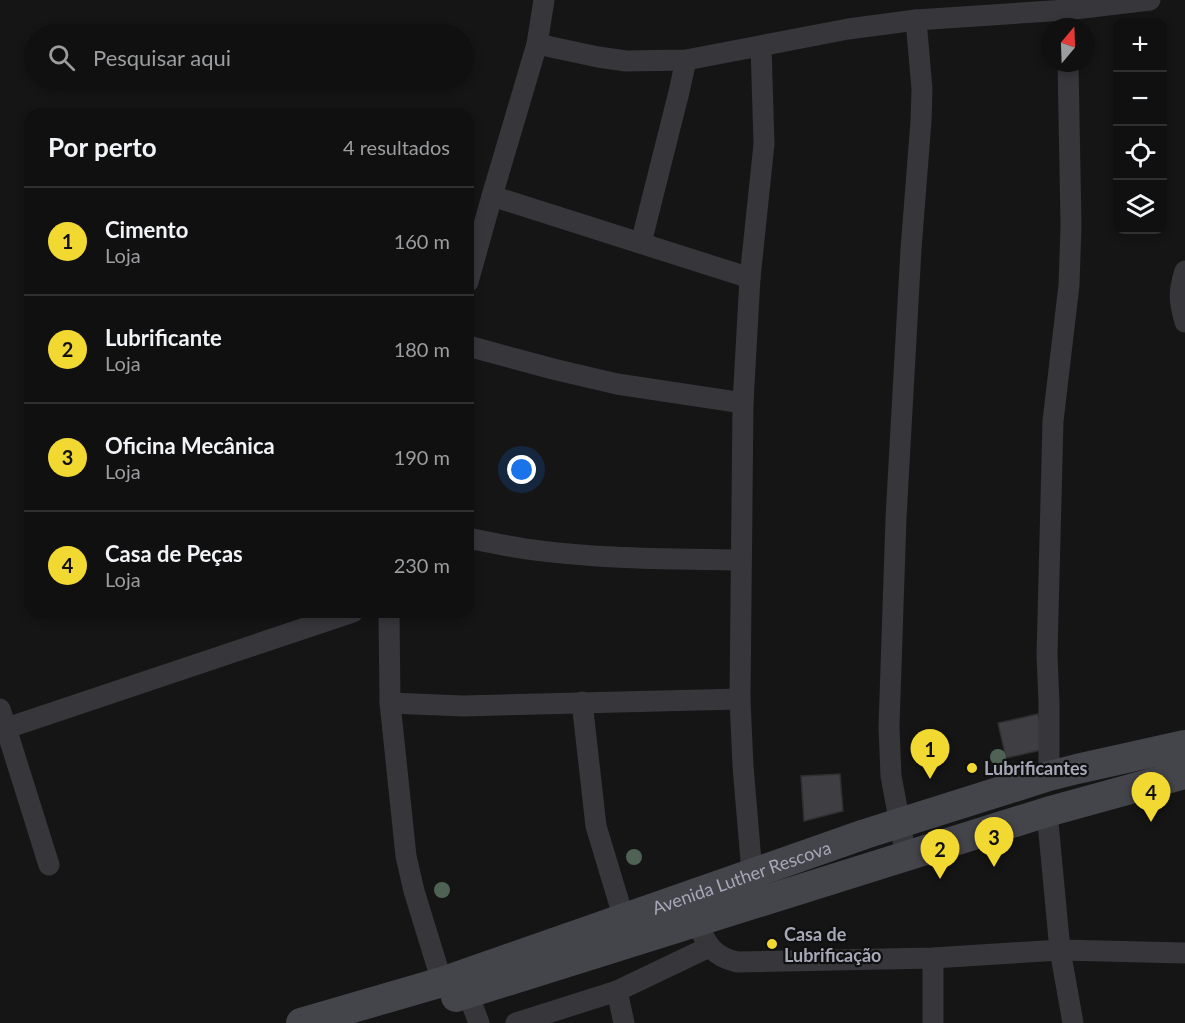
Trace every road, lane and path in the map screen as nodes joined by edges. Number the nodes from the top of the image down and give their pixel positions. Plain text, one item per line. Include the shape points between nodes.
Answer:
1 (544, 0) edge
2 (1150, 0) edge
3 (1071, 12) edge
4 (916, 20) junction
5 (537, 44) junction
6 (761, 46) junction
7 (686, 60) junction
8 (1068, 72) edge
9 (492, 196) junction
10 (641, 243) junction
11 (474, 260) edge
12 (1185, 272) edge
13 (750, 278) junction
14 (1185, 322) edge
15 (474, 348) edge
16 (743, 403) junction
17 (474, 539) edge
18 (741, 560) junction
19 (333, 618) edge
20 (389, 618) edge
21 (740, 699) junction
22 (582, 702) junction
23 (390, 703) junction
24 (4, 718) edge
25 (1185, 745) edge
26 (1185, 774) edge
27 (1049, 776) junction
28 (1047, 812) junction
29 (899, 823) junction
30 (906, 856) junction
31 (49, 865) dead end
32 (752, 873) junction
33 (624, 918) junction
34 (702, 935) junction
35 (1060, 950) junction
36 (1185, 953) edge
37 (933, 958) junction
38 (442, 982) junction
39 (618, 991) junction
40 (468, 994) junction
41 (302, 1023) edge
42 (364, 1023) edge
43 (479, 1023) edge
44 (516, 1023) edge
45 (624, 1023) edge
46 (933, 1023) edge
47 (1073, 1023) edge

1 - 5 street
2 - 3 street
3 - 4 street
4 - 6 street
4 - 29 street via 921,121 896,518 889,727 891,776
5 - 7 street via 626,61
5 - 9 street
6 - 7 street
6 - 13 street via 764,144
7 - 10 street
8 - 27 street via 1071,225 1069,285 1053,421 1047,655
9 - 10 street
9 - 11 street
10 - 13 street
12 - 14 street via 1180,301
13 - 16 street
15 - 16 street via 617,384
16 - 18 street
17 - 18 street via 592,555
18 - 21 street
19 - 24 street
20 - 23 street
21 - 22 street
21 - 32 street
22 - 23 street via 463,706
22 - 33 street via 596,826
23 - 38 street via 406,856
24 - 31 street
25 - 27 main road, Avenida Luther Rescova
26 - 28 main road, Avenida Luther Rescova
27 - 29 main road, Avenida Luther Rescova
28 - 30 main road, Avenida Luther Rescova
28 - 35 street
29 - 30 street
29 - 32 main road, Avenida Luther Rescova
30 - 34 main road, Avenida Luther Rescova
32 - 33 main road, Avenida Luther Rescova
33 - 38 main road, Avenida Luther Rescova
34 - 37 street via 718,956 737,962
34 - 39 street
34 - 40 main road, Avenida Luther Rescova
35 - 36 street
35 - 37 street
35 - 47 street
37 - 46 street
38 - 41 main road, Avenida Luther Rescova
39 - 44 street
39 - 45 street
40 - 42 main road, Avenida Luther Rescova
40 - 43 street

